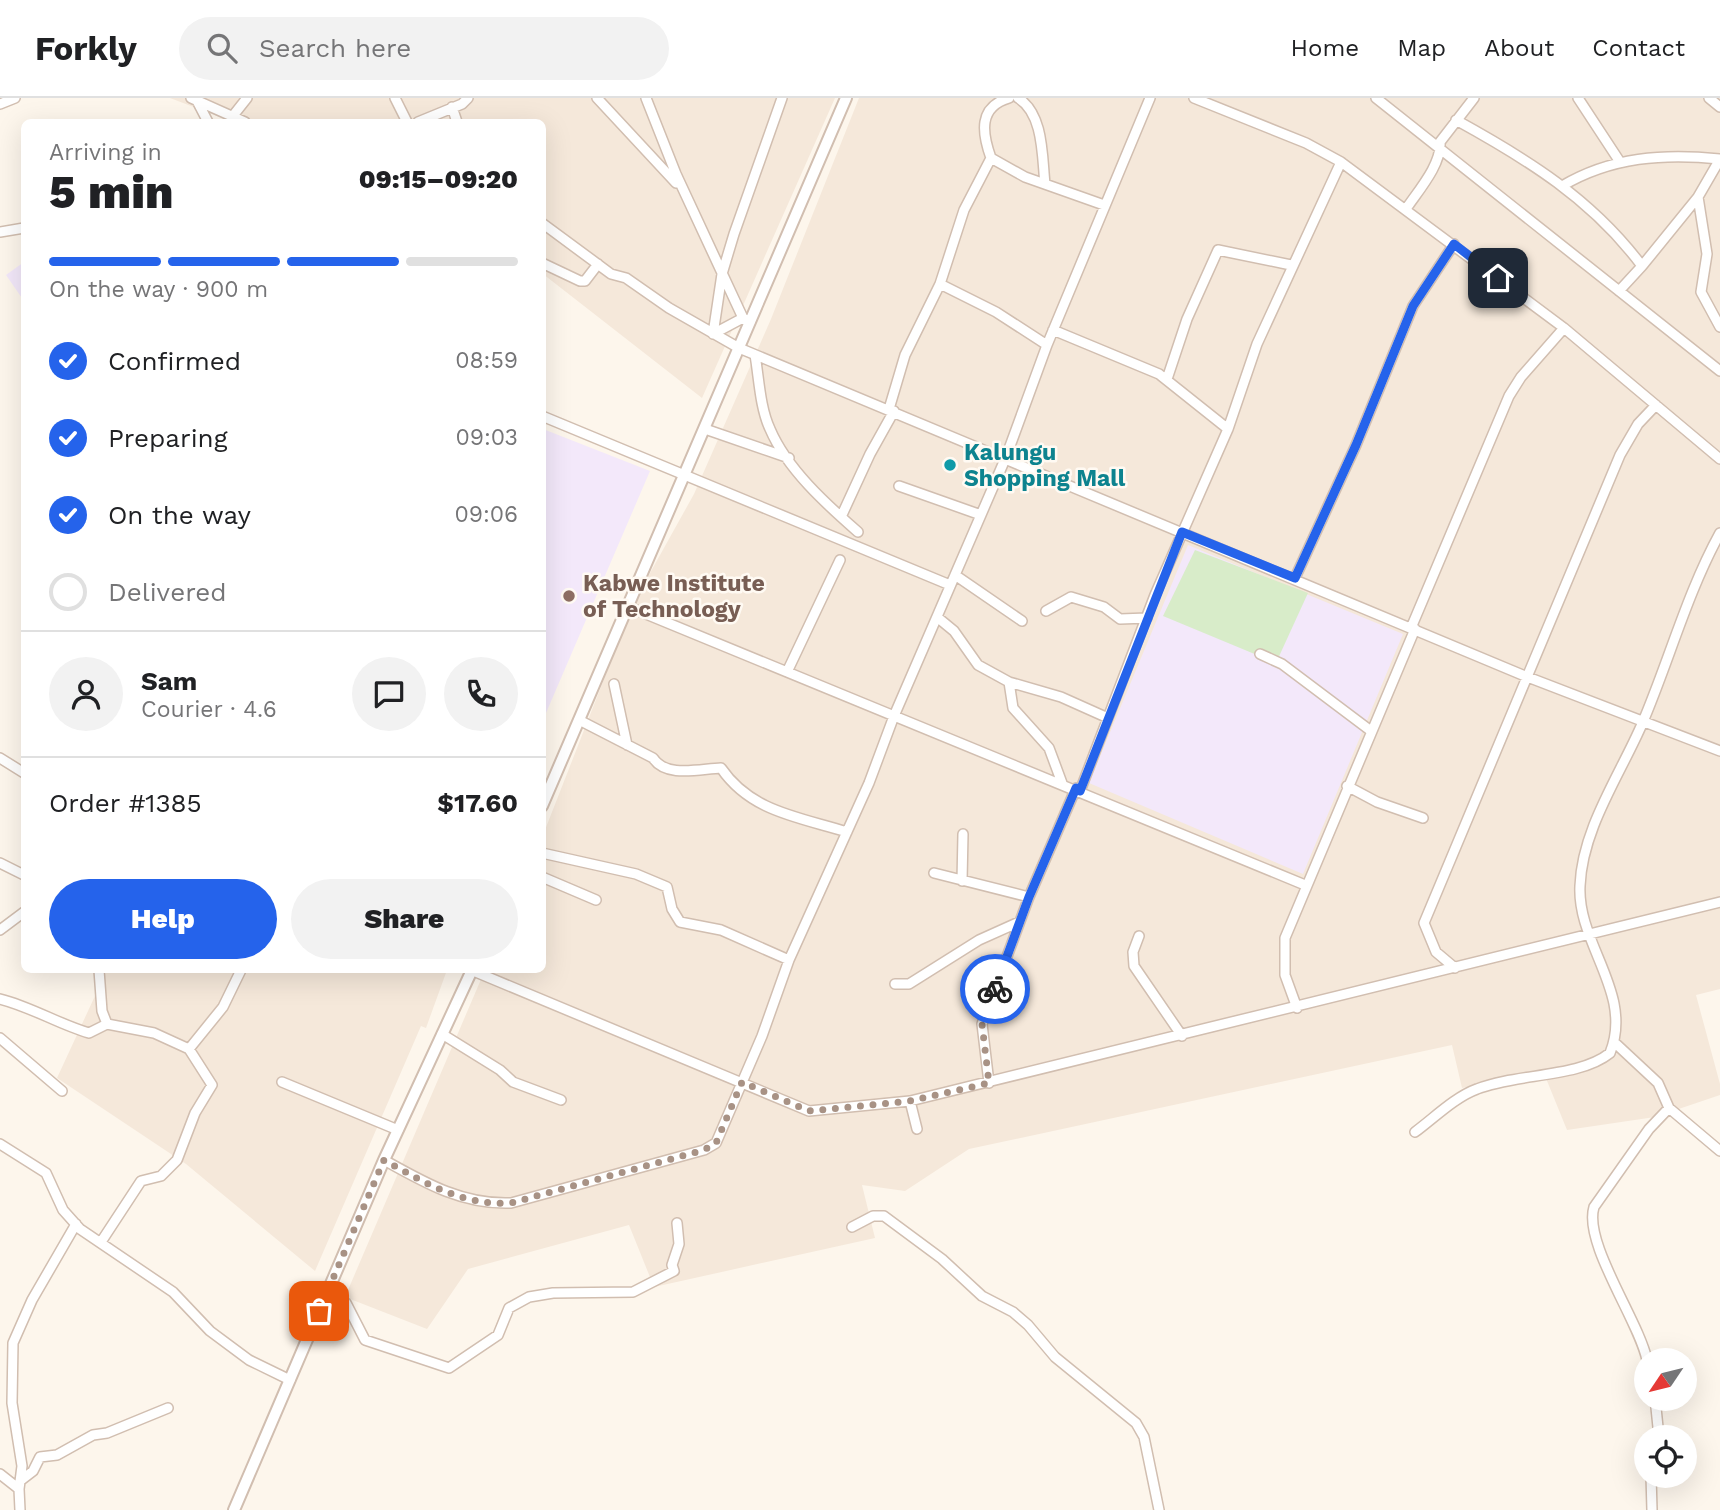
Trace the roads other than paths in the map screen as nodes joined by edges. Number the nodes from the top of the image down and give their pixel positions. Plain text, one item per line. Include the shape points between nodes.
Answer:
1 (15, 98) edge
2 (247, 98) edge
3 (395, 98) edge
4 (468, 98) edge
5 (597, 98) edge
6 (646, 98) edge
7 (782, 98) edge
8 (846, 98) edge
9 (1009, 98) edge
10 (1018, 98) edge
11 (1150, 98) edge
12 (1194, 98) edge
13 (1376, 98) edge
14 (1474, 98) edge
15 (1578, 98) edge
16 (1709, 98) edge
17 (194, 99) edge
18 (1218, 103) edge
19 (0, 104) edge
20 (452, 107) junction
21 (1720, 107) edge
22 (232, 117) junction
23 (206, 119) edge
24 (237, 119) edge
25 (406, 119) edge
26 (425, 119) edge
27 (456, 119) edge
28 (1456, 120) junction
29 (1441, 149) junction
30 (991, 158) junction
31 (1720, 159) edge
32 (1341, 162) junction
33 (1620, 162) junction
34 (1045, 184) junction
35 (1562, 186) junction
36 (684, 192) junction
37 (1699, 197) junction
38 (1104, 205) junction
39 (1406, 209) junction
40 (546, 226) edge
41 (21, 228) edge
42 (0, 232) edge
43 (1454, 244) junction
44 (598, 264) junction
45 (546, 265) edge
46 (1291, 265) junction
47 (1642, 266) junction
48 (722, 274) junction
49 (940, 284) junction
50 (1619, 291) junction
51 (747, 320) junction
52 (1720, 327) edge
53 (1564, 328) junction
54 (1054, 330) junction
55 (713, 334) junction
56 (1047, 345) junction
57 (739, 348) junction
58 (755, 355) junction
59 (1720, 371) edge
60 (1167, 379) junction
61 (1656, 405) junction
62 (891, 410) junction
63 (546, 418) edge
64 (705, 429) junction
65 (1228, 429) junction
66 (1006, 457) junction
67 (789, 458) junction
68 (1720, 459) edge
69 (686, 474) junction
70 (899, 486) dead end
71 (981, 515) junction
72 (841, 517) junction
73 (858, 532) dead end
74 (1182, 532) junction
75 (1720, 533) edge
76 (840, 560) dead end
77 (955, 575) junction
78 (1295, 578) junction
79 (950, 585) junction
80 (629, 607) junction
81 (1046, 611) dead end
82 (937, 617) junction
83 (1147, 618) junction
84 (1022, 621) dead end
85 (1413, 629) junction
86 (1260, 654) dead end
87 (788, 672) junction
88 (1525, 676) junction
89 (1009, 682) junction
90 (614, 684) dead end
91 (894, 716) junction
92 (1108, 718) junction
93 (579, 720) junction
94 (1642, 723) junction
95 (1371, 731) junction
96 (627, 745) junction
97 (1720, 751) edge
98 (0, 758) edge
99 (21, 771) edge
100 (1062, 783) junction
101 (1347, 786) junction
102 (1078, 789) junction
103 (546, 797) edge
104 (1423, 818) dead end
105 (847, 832) junction
106 (963, 834) dead end
107 (546, 854) edge
108 (0, 863) edge
109 (934, 873) dead end
110 (21, 874) edge
111 (546, 879) edge
112 (962, 881) junction
113 (1305, 885) junction
114 (1029, 897) junction
115 (596, 900) dead end
116 (1720, 902) edge
117 (21, 914) edge
118 (1020, 922) junction
119 (0, 930) edge
120 (1588, 935) junction
121 (1139, 936) dead end
122 (789, 960) junction
123 (1455, 968) junction
124 (99, 973) edge
125 (240, 973) edge
126 (470, 973) edge
127 (478, 973) edge
128 (895, 984) dead end
129 (0, 999) edge
130 (1297, 1008) junction
131 (107, 1024) junction
132 (442, 1034) junction
133 (1182, 1036) junction
134 (0, 1038) edge
135 (1614, 1042) junction
136 (189, 1049) junction
137 (282, 1082) dead end
138 (742, 1082) junction
139 (989, 1083) junction
140 (62, 1091) dead end
141 (561, 1100) dead end
142 (910, 1101) junction
143 (1669, 1108) junction
144 (917, 1129) dead end
145 (398, 1130) junction
146 (1415, 1132) dead end
147 (0, 1144) edge
148 (1720, 1151) edge
149 (384, 1160) junction
150 (677, 1223) dead end
151 (76, 1224) junction
152 (852, 1227) dead end
153 (101, 1242) junction
154 (328, 1288) junction
155 (1642, 1348) edge
156 (290, 1380) junction
157 (168, 1408) dead end
158 (0, 1474) edge
159 (20, 1485) junction
160 (1652, 1488) edge
161 (20, 1510) edge
162 (234, 1510) edge
163 (1159, 1510) edge
164 (1653, 1510) edge

1 - 19 street
2 - 22 street
3 - 25 street
4 - 20 street
5 - 36 street
6 - 36 street
7 - 48 street via 756,163
8 - 51 street
9 - 30 street via 995,102 985,117 982,133
10 - 34 street via 1037,124
11 - 38 street
12 - 18 street
13 - 29 street
14 - 28 street
15 - 33 street
16 - 21 street
17 - 22 street
17 - 23 street
18 - 32 street
20 - 26 street
20 - 27 street
22 - 24 street
28 - 29 street via 1440,142
28 - 35 street via 1517,153
29 - 39 street
29 - 50 street
30 - 34 street
30 - 49 street via 964,210
31 - 33 street via 1681,155
31 - 37 street
32 - 39 street
32 - 46 street
33 - 35 street via 1589,170
34 - 38 street
35 - 47 street via 1622,239
36 - 48 street
37 - 47 street
37 - 52 street via 1707,254 1701,292
38 - 54 street
39 - 43 street
40 - 44 street
41 - 42 street
43 - 53 street
43 - 78 street via 1413,306
44 - 45 street via 585,281
44 - 55 street
46 - 60 street via 1218,250
46 - 65 street
47 - 50 street
48 - 51 street
48 - 55 street
49 - 56 street
49 - 62 street via 905,355
50 - 59 street
51 - 55 street
51 - 57 street
53 - 61 street
53 - 85 street via 1509,396
54 - 56 street
54 - 60 street
55 - 57 street
56 - 66 street
57 - 58 street
57 - 64 street
58 - 62 street
58 - 67 street via 770,429
60 - 65 street
61 - 68 street
61 - 88 street via 1620,454
62 - 66 street
62 - 72 street
63 - 69 street
64 - 67 street
64 - 69 street
65 - 74 street
66 - 71 street
66 - 74 street
67 - 72 street
69 - 79 street
69 - 80 street
70 - 71 street
71 - 77 street
72 - 73 street
74 - 78 street
74 - 83 street
75 - 94 street
76 - 87 street
77 - 79 street
77 - 84 street
78 - 85 street
79 - 82 street
80 - 87 street
80 - 93 street
81 - 83 street via 1071,597 1104,607 1120,619
82 - 89 street via 954,631 978,665
82 - 91 street
83 - 92 street
85 - 88 street
85 - 95 street
86 - 95 street via 1282,664
87 - 91 street
88 - 94 street
88 - 123 street via 1424,923 1436,951
89 - 92 street
89 - 100 street via 1013,708 1049,748
90 - 96 street
91 - 100 street
91 - 105 street
92 - 102 street
93 - 96 street
93 - 103 street
94 - 97 street
94 - 120 street via 1582,854 1580,910
95 - 101 street
96 - 105 street via 668,771 721,768 735,790 780,814
98 - 99 street
100 - 102 street
101 - 104 street
101 - 113 street
102 - 113 street
102 - 114 street
105 - 122 street
106 - 112 street
107 - 122 street via 636,874 667,887 680,922 721,930
108 - 110 street
109 - 112 street
111 - 115 street
112 - 114 street
113 - 130 street via 1285,938 1285,975
114 - 118 street
116 - 120 street
117 - 119 street
118 - 128 street via 979,940 909,984
118 - 139 street via 982,1024
120 - 123 street
120 - 135 street via 1614,999
121 - 133 street via 1134,966
122 - 138 street
123 - 130 street
124 - 131 street
125 - 136 street via 223,1007
126 - 132 street
127 - 138 street
129 - 131 street via 89,1033
130 - 133 street
131 - 136 street via 154,1033
132 - 141 street via 513,1082
132 - 145 street
133 - 139 street
134 - 140 street
135 - 143 street via 1658,1083
135 - 146 street via 1610,1053 1582,1069 1529,1075 1474,1089
136 - 153 street via 212,1085 192,1121 183,1152 161,1176 141,1181
137 - 145 street
138 - 142 street via 809,1111
138 - 149 street via 716,1143 704,1150 511,1203 480,1203 438,1190
139 - 142 street
142 - 144 street
143 - 148 street
143 - 155 street via 1649,1129 1591,1217
145 - 149 street
147 - 151 street via 46,1173 63,1210
149 - 154 street
150 - 154 street via 674,1271 663,1278 633,1292 528,1297 509,1308 498,1335 449,1368 365,1340 346,1303
151 - 153 street
151 - 159 street via 13,1343 12,1403 21,1451
152 - 163 street via 873,1216 893,1222 982,1296 1013,1312 1055,1357 1136,1423 1144,1437
153 - 156 street via 173,1292 210,1331 237,1351
154 - 156 street
156 - 162 street
157 - 159 street via 93,1435 57,1455 40,1457
158 - 159 street
159 - 161 street
160 - 164 street

